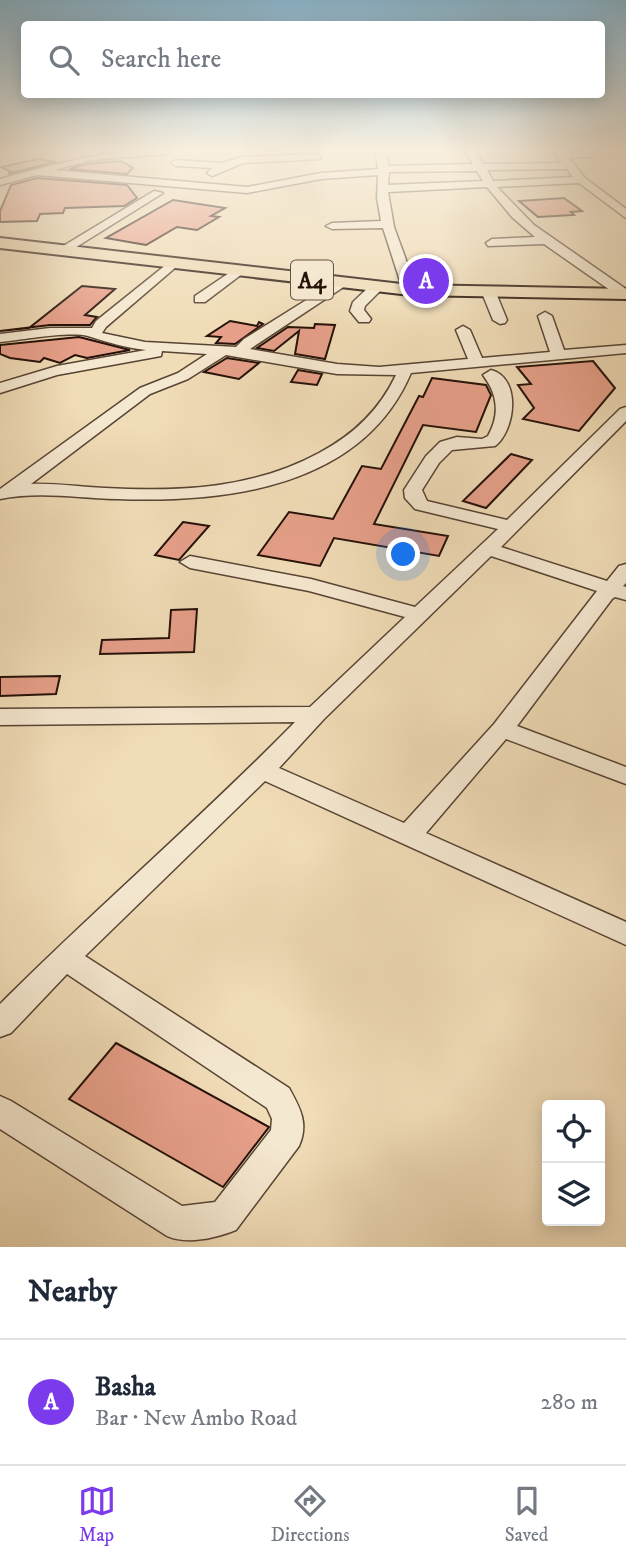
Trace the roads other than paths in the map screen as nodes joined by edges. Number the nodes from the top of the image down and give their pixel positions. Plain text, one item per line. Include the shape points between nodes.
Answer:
1 (125, 209) edge
2 (385, 209) edge
3 (511, 209) edge
4 (388, 224) junction
5 (332, 226) dead end
6 (547, 240) junction
7 (0, 243) edge
8 (492, 243) dead end
9 (61, 251) junction
10 (172, 264) junction
11 (238, 271) junction
12 (341, 283) junction
13 (377, 286) junction
14 (410, 290) junction
15 (489, 293) junction
16 (625, 295) edge
17 (200, 299) dead end
18 (545, 316) dead end
19 (364, 319) dead end
20 (500, 320) dead end
21 (463, 330) dead end
22 (94, 332) junction
23 (0, 338) edge
24 (171, 349) junction
25 (626, 349) edge
26 (223, 351) junction
27 (240, 352) junction
28 (558, 355) junction
29 (484, 369) junction
30 (405, 371) junction
31 (1, 387) edge
32 (626, 412) edge
33 (5, 493) edge
34 (510, 526) junction
35 (488, 549) junction
36 (190, 562) dead end
37 (626, 570) edge
38 (619, 591) edge
39 (420, 614) junction
40 (316, 714) junction
41 (0, 717) edge
42 (502, 729) junction
43 (262, 770) junction
44 (626, 776) edge
45 (408, 836) junction
46 (626, 933) edge
47 (65, 958) junction
48 (0, 1024) edge
49 (0, 1111) edge

1 - 9 street
2 - 4 street
3 - 6 street
4 - 5 street
4 - 14 street
6 - 8 street
6 - 16 street
7 - 9 main road, A4
9 - 10 main road, A4
10 - 11 main road, A4
10 - 22 street
11 - 12 main road, A4
11 - 17 street
12 - 13 main road, A4
12 - 27 street
13 - 14 main road, A4
13 - 19 street via 358,304 357,311
14 - 15 main road, A4
15 - 16 main road, A4
15 - 20 street
18 - 28 street
21 - 29 street
22 - 23 street
22 - 24 street via 109,340
24 - 26 street
24 - 31 street via 58,369
25 - 28 street
26 - 27 street
26 - 33 street via 183,376 145,391
27 - 30 street via 337,369
28 - 29 street
29 - 30 street
29 - 34 street via 502,387 505,404 500,436 493,442 444,447 413,490 414,498 421,505
30 - 33 street via 397,393 360,436 283,478 227,491 114,494 29,488
32 - 34 street
34 - 35 street
35 - 38 street
35 - 39 street
36 - 39 street via 311,584
37 - 38 street
38 - 42 street
39 - 40 street
40 - 41 street
40 - 43 street
42 - 44 street
42 - 45 street
43 - 45 street
43 - 47 street
45 - 46 street
47 - 48 street
47 - 49 street via 278,1098 288,1118 287,1135 224,1218 178,1224

